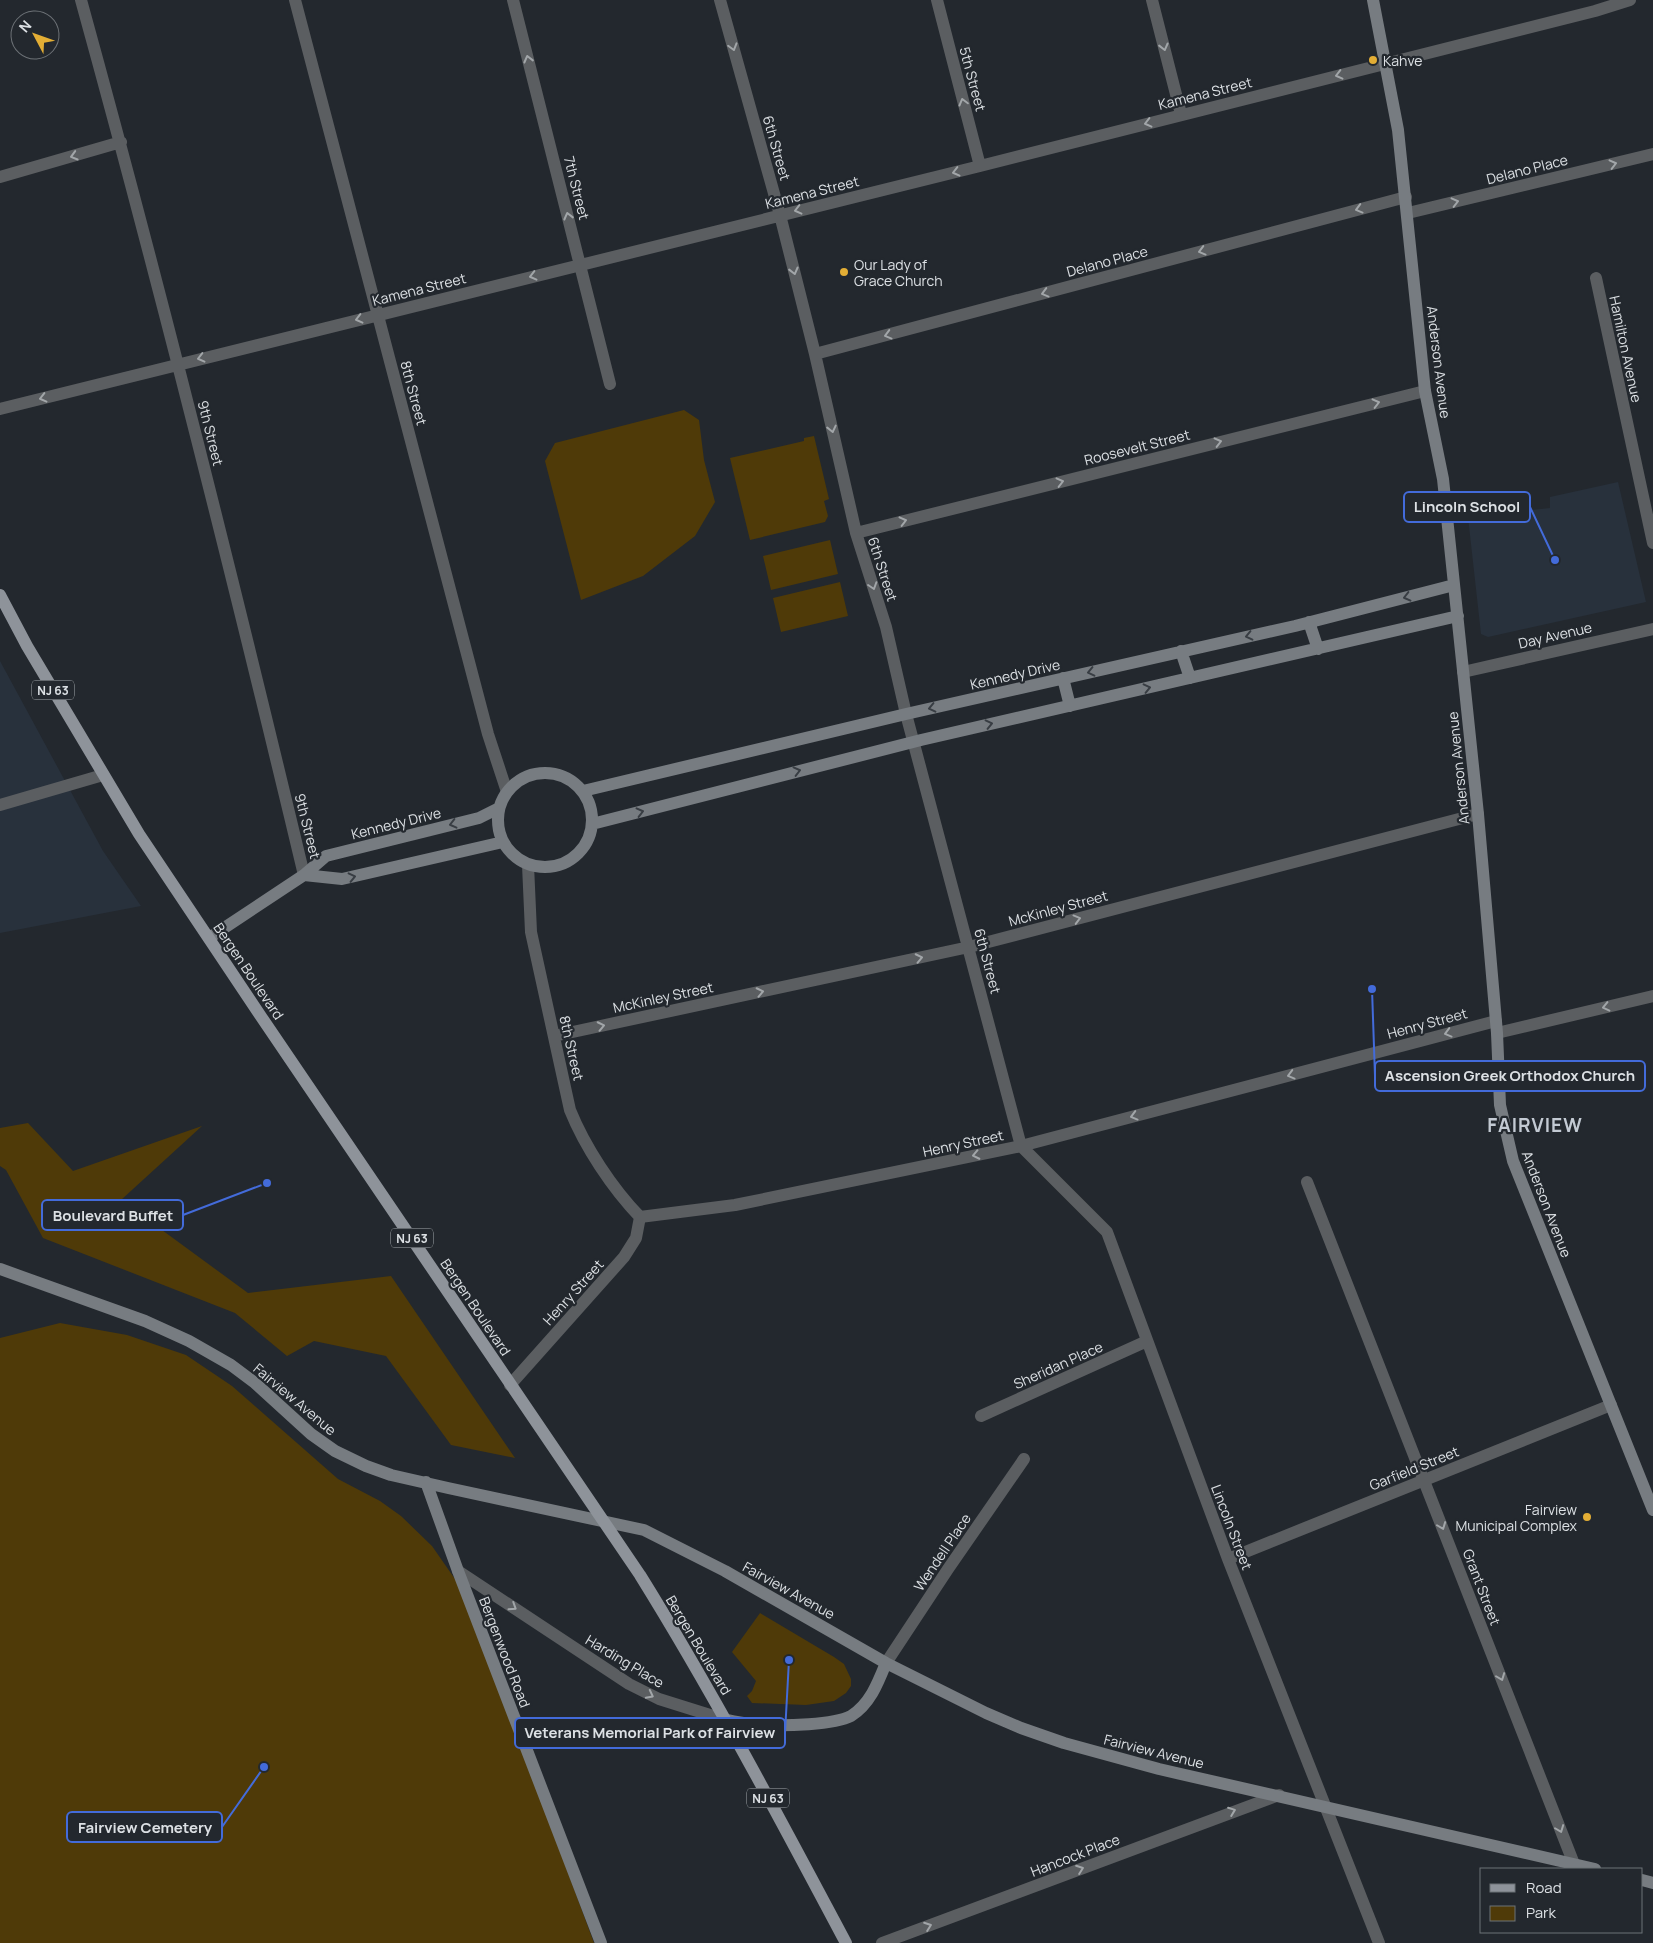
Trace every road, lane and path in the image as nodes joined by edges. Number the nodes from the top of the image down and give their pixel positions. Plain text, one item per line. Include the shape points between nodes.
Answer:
1 (81, 0) edge
2 (295, 0) edge
3 (512, 0) edge
4 (720, 0) edge
5 (937, 0) edge
6 (1152, 0) edge
7 (1373, 0) edge
8 (1630, 0) edge
9 (1593, 6) edge
10 (1386, 63) junction
11 (1181, 114) junction
12 (121, 142) junction
13 (1653, 154) edge
14 (980, 166) junction
15 (0, 177) edge
16 (1406, 197) junction
17 (1408, 213) junction
18 (780, 215) junction
19 (580, 263) junction
20 (1596, 278) dead end
21 (378, 314) junction
22 (815, 354) junction
23 (178, 364) junction
24 (610, 384) dead end
25 (1425, 390) junction
26 (0, 408) edge
27 (856, 533) junction
28 (1653, 543) edge
29 (1454, 585) junction
30 (0, 595) edge
31 (1458, 616) junction
32 (1309, 622) junction
33 (1653, 629) edge
34 (1318, 649) junction
35 (1181, 651) junction
36 (1463, 672) junction
37 (1064, 678) junction
38 (1190, 678) junction
39 (1070, 706) junction
40 (906, 714) junction
41 (914, 742) junction
42 (103, 775) junction
43 (582, 791) junction
44 (507, 792) junction
45 (0, 805) edge
46 (499, 808) junction
47 (1478, 814) junction
48 (592, 824) junction
49 (502, 842) junction
50 (528, 865) junction
51 (304, 875) junction
52 (209, 938) junction
53 (969, 947) junction
54 (1653, 996) edge
55 (1496, 1027) junction
56 (554, 1036) junction
57 (1022, 1146) junction
58 (1307, 1182) dead end
59 (640, 1217) junction
60 (0, 1269) edge
61 (1147, 1341) junction
62 (510, 1385) junction
63 (1611, 1405) junction
64 (981, 1416) dead end
65 (1024, 1459) dead end
66 (1424, 1481) junction
67 (426, 1482) junction
68 (1653, 1510) edge
69 (1228, 1559) junction
70 (458, 1571) junction
71 (886, 1663) junction
72 (726, 1720) junction
73 (1279, 1795) junction
74 (1325, 1806) junction
75 (1574, 1864) junction
76 (1591, 1868) edge
77 (601, 1943) edge
78 (846, 1943) edge
79 (882, 1943) edge
80 (1379, 1943) edge

1 - 12 street, 9th Street
2 - 21 street, 8th Street
19 -> 3 street, 7th Street
4 -> 18 street, 6th Street
14 -> 5 street, 5th Street
6 -> 11 street
7 - 10 main road, Anderson Avenue
8 - 9 street, Kamena Street
9 - 10 street, Kamena Street
10 -> 11 street, Kamena Street
10 - 16 main road, Anderson Avenue
11 -> 14 street, Kamena Street
12 -> 15 street
12 - 23 street, 9th Street
17 -> 13 street, Delano Place
14 -> 18 street, Kamena Street
16 - 17 main road, Anderson Avenue
16 -> 22 street, Delano Place
17 - 25 main road, Anderson Avenue
18 - 19 street, Kamena Street
18 -> 22 street, 6th Street
19 -> 21 street, Kamena Street
19 - 24 street, 7th Street
20 - 28 street, Hamilton Avenue
21 -> 23 street, Kamena Street
21 - 44 street, 8th Street via 488,734
22 -> 27 street, 6th Street
23 -> 26 street, Kamena Street
23 - 51 street, 9th Street
27 -> 25 street, Roosevelt Street
25 - 29 main road, Anderson Avenue via 1443,479
27 -> 40 street, 6th Street via 886,627
29 - 31 main road, Anderson Avenue
29 -> 32 main road, Kennedy Drive
30 - 42 main road, Bergen Boulevard / NJ 63
31 - 34 main road
31 - 36 main road, Anderson Avenue
32 - 34 main road
32 -> 35 main road, Kennedy Drive
33 - 36 street, Day Avenue
34 - 38 main road
35 -> 37 main road, Kennedy Drive
35 - 38 main road
36 - 47 main road, Anderson Avenue
37 - 39 main road
37 -> 40 main road, Kennedy Drive
39 -> 38 main road
41 -> 39 main road
40 - 41 street, 6th Street
40 - 43 main road, Kennedy Drive
48 -> 41 main road
41 - 53 street, 6th Street
42 - 45 street
42 - 52 main road, Bergen Boulevard / NJ 63
43 - 44 main road via 570,779 553,773 536,773 519,780
43 - 48 main road via 590,806
44 - 46 main road
46 - 49 main road
46 -> 51 main road, Kennedy Drive via 479,818 326,856
53 -> 47 street, McKinley Street
47 - 55 main road, Anderson Avenue
48 - 50 main road via 588,841 570,860 545,867
49 - 50 main road via 513,856
51 -> 49 main road via 342,879
50 - 56 street, 8th Street via 531,932
51 - 52 main road, Kennedy Drive
52 - 62 main road, Bergen Boulevard / NJ 63
56 -> 53 street, McKinley Street
53 - 57 street, 6th Street
54 -> 55 street, Henry Street
55 -> 57 street, Henry Street
55 - 63 main road, Anderson Avenue via 1500,1105 1513,1161
56 - 59 street, 8th Street via 570,1110 579,1132
57 -> 59 street, Henry Street via 735,1205
57 - 61 street, Lincoln Street via 1108,1232
58 - 66 street, Grant Street
59 - 62 street, Henry Street via 636,1238 624,1257
60 - 67 main road, Fairview Avenue via 145,1321 189,1341 255,1383 311,1434 335,1451 374,1469
61 - 64 street, Sheridan Place
61 - 69 street, Lincoln Street
62 - 72 main road, Bergen Boulevard / NJ 63 via 640,1575
63 - 66 street, Garfield Street
63 - 68 main road, Anderson Avenue
65 - 71 street, Wendell Place
66 - 69 street, Garfield Street
66 -> 75 street, Grant Street
67 - 70 main road, Bergenwood Road
67 - 71 main road, Fairview Avenue via 644,1530 725,1571
69 - 74 street, Lincoln Street
70 -> 72 street, Harding Place via 630,1684 659,1699
70 - 77 main road, Bergenwood Road
71 - 72 main road, Harding Place via 877,1687 864,1704 850,1716 834,1722 763,1726
71 - 73 main road, Fairview Avenue via 986,1713 1064,1743 1159,1769
72 - 78 main road, Bergen Boulevard / NJ 63
73 - 74 main road, Fairview Avenue
79 -> 73 street, Hancock Place
74 - 75 main road, Fairview Avenue
74 - 80 street, Lincoln Street
75 - 76 main road, Fairview Avenue

